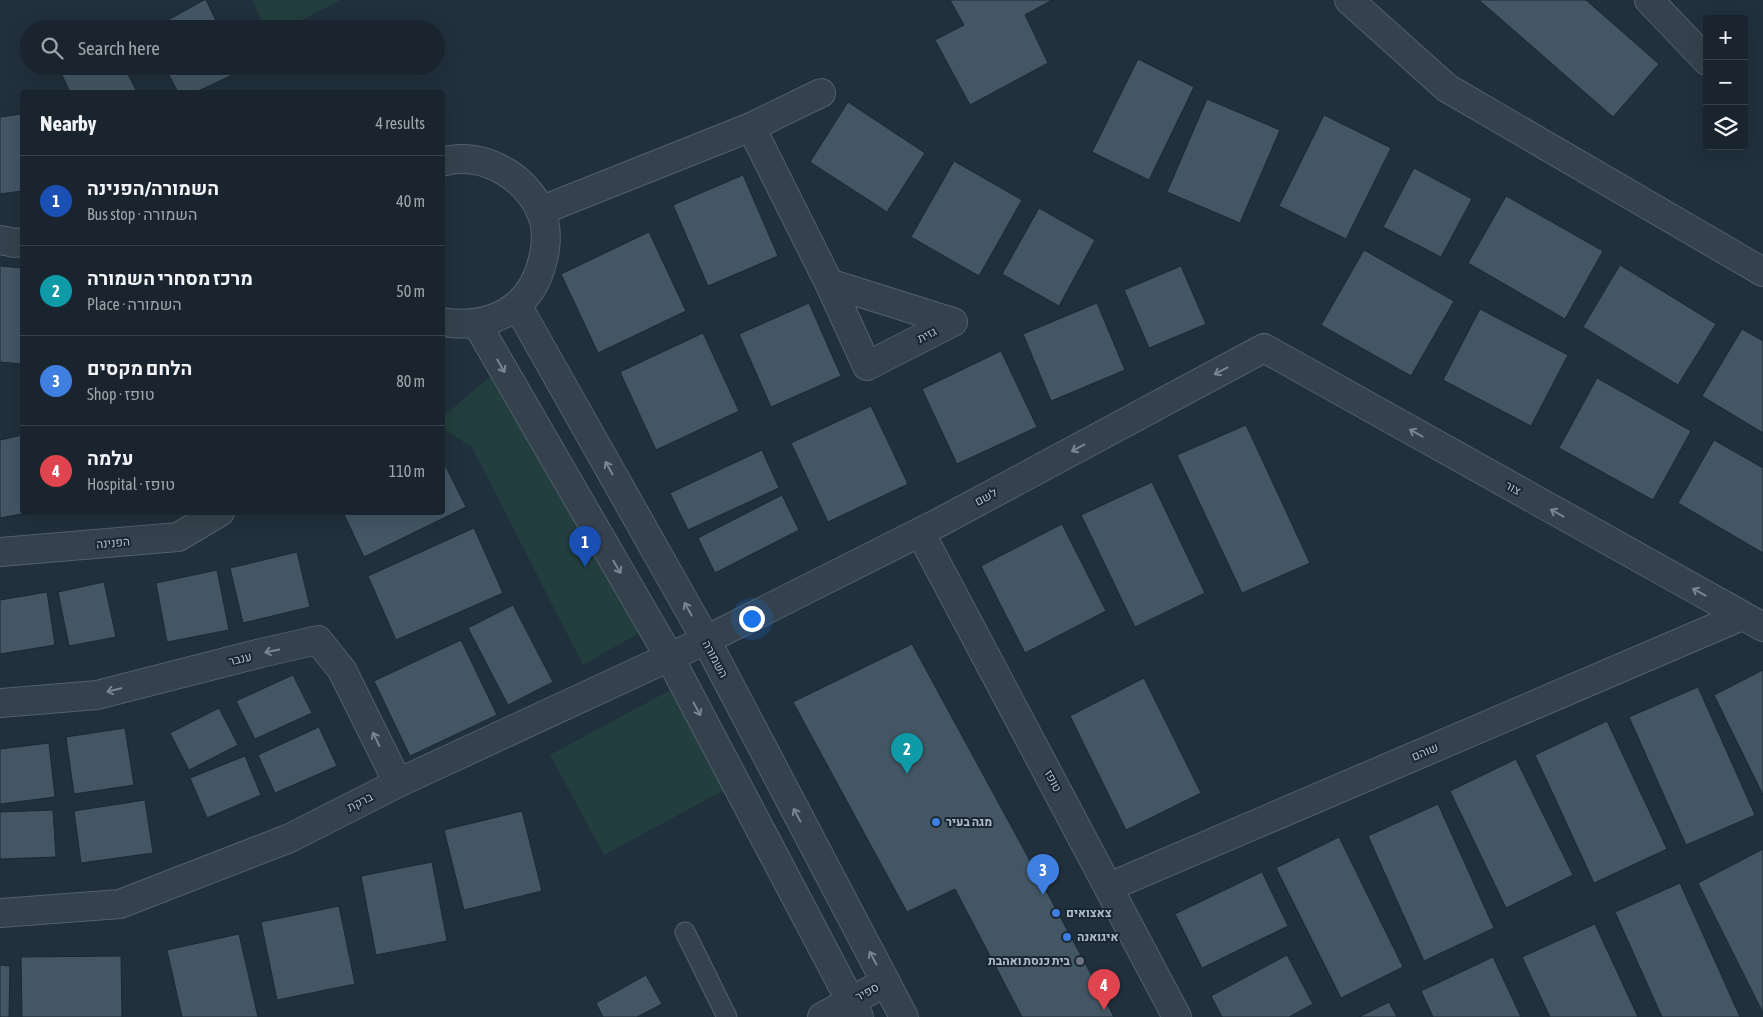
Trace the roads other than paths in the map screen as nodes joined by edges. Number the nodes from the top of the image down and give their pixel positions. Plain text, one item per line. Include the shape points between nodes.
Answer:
1 (1349, 0) edge
2 (1649, 0) edge
3 (1706, 60) edge
4 (822, 93) dead end
5 (751, 127) junction
6 (445, 162) edge
7 (540, 211) junction
8 (0, 240) edge
9 (20, 242) edge
10 (1763, 272) edge
11 (829, 282) dead end
12 (517, 305) junction
13 (445, 323) edge
14 (477, 324) junction
15 (1264, 348) joint
16 (215, 515) edge
17 (930, 533) junction
18 (0, 552) edge
19 (1752, 622) edge
20 (706, 640) junction
21 (670, 658) junction
22 (0, 703) edge
23 (398, 783) junction
24 (1109, 887) junction
25 (0, 913) edge
26 (684, 932) dead end
27 (886, 982) junction
28 (855, 1009) edge
29 (727, 1017) edge
30 (822, 1017) edge
31 (904, 1017) edge
32 (1177, 1017) edge

1 - 10 street via 1447,88
2 - 3 street
4 - 5 street
5 - 7 street
5 - 11 street
6 - 7 street via 482,161 499,168 516,179
7 - 12 street via 545,223 541,269 528,295
8 - 9 street
12 - 14 street via 492,320
20 -> 12 street, השמורה
13 - 14 street
14 -> 21 street
15 -> 17 street, לשם
19 -> 15 street, צור
16 - 18 street, הפנינה via 178,537
17 - 20 street, לשם
17 - 24 street, טופז
19 - 24 street, שוהם
20 - 21 street, ברקת
27 -> 20 street, השמורה
21 - 23 street, ברקת
21 -> 28 street
23 -> 22 street, ענבר via 342,670 318,640 97,695
23 - 25 street, ברקת via 290,838 120,904
24 - 32 street, טופז
26 - 29 lane
27 - 28 street, ספיר
27 - 31 street, השמורה
28 - 30 street, ספיר

